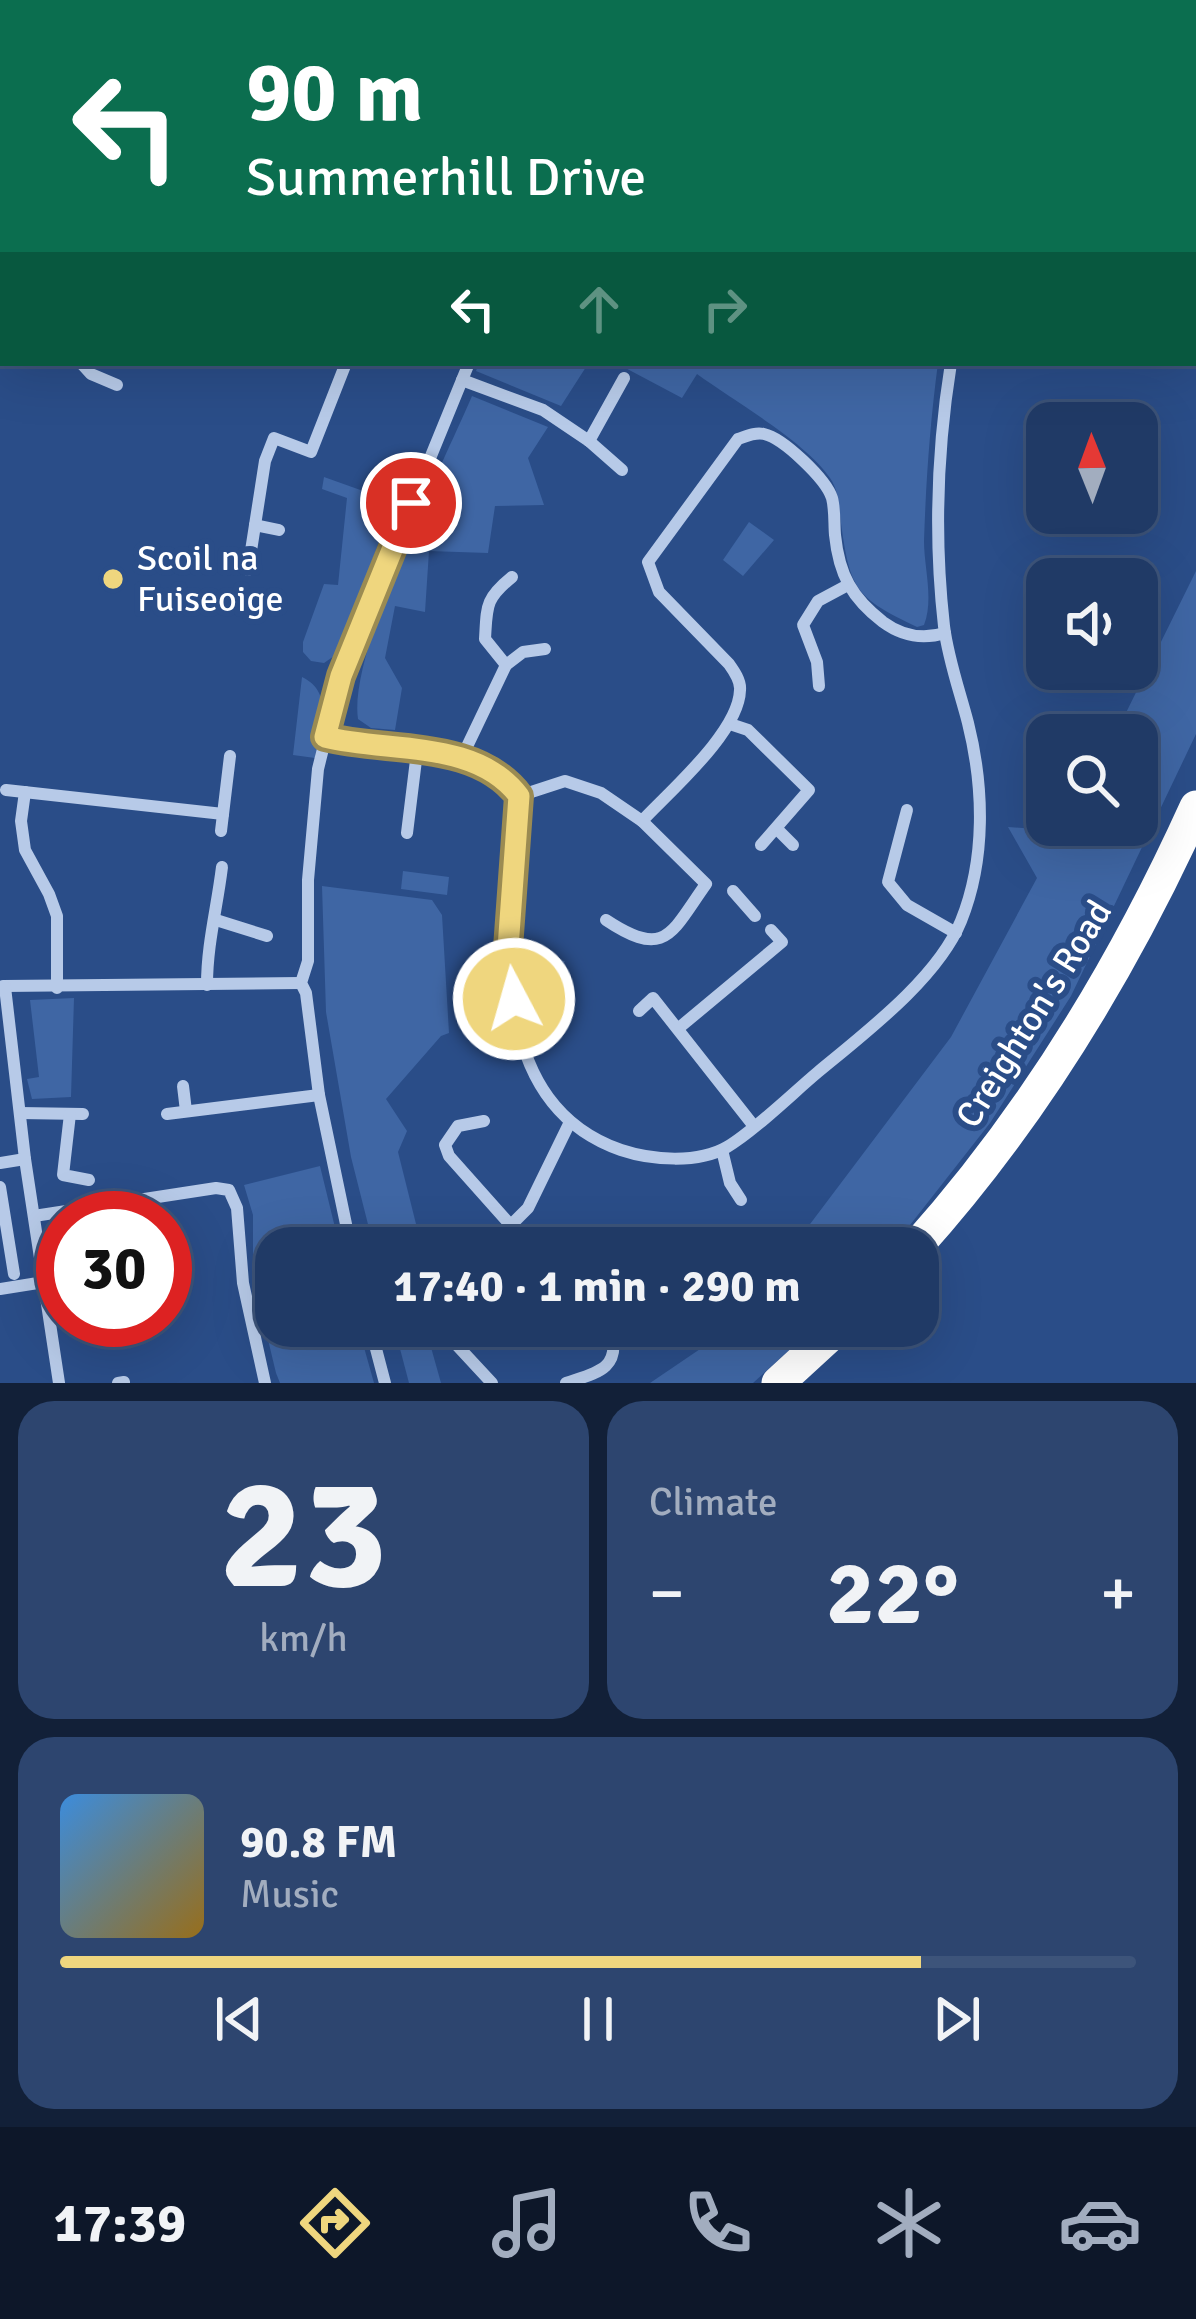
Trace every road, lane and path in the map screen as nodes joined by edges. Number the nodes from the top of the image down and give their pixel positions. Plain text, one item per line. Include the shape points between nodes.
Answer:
1 (84, 366) edge
2 (345, 366) edge
3 (468, 366) edge
4 (951, 366) edge
5 (624, 379) dead end
6 (462, 380) junction
7 (117, 385) dead end
8 (589, 441) junction
9 (622, 470) dead end
10 (255, 525) junction
11 (279, 530) dead end
12 (248, 570) dead end
13 (512, 577) dead end
14 (846, 586) junction
15 (945, 633) junction
16 (545, 649) dead end
17 (506, 665) junction
18 (819, 686) dead end
19 (730, 724) junction
20 (325, 737) junction
21 (417, 752) junction
22 (230, 756) dead end
23 (462, 757) junction
24 (6, 790) dead end
25 (25, 792) junction
26 (519, 796) junction
27 (1196, 807) edge
28 (907, 810) dead end
29 (223, 814) junction
30 (642, 821) junction
31 (777, 829) junction
32 (221, 831) dead end
33 (407, 833) dead end
34 (761, 844) dead end
35 (793, 845) dead end
36 (222, 867) dead end
37 (733, 891) dead end
38 (755, 916) dead end
39 (216, 920) junction
40 (606, 920) dead end
41 (771, 930) dead end
42 (956, 933) junction
43 (267, 936) dead end
44 (301, 983) junction
45 (207, 985) junction
46 (3, 986) edge
47 (57, 988) junction
48 (640, 1010) dead end
49 (680, 1028) junction
50 (183, 1086) dead end
51 (319, 1095) junction
52 (186, 1111) junction
53 (20, 1113) junction
54 (167, 1114) dead end
55 (484, 1121) dead end
56 (570, 1122) junction
57 (753, 1125) junction
58 (722, 1150) junction
59 (25, 1159) junction
60 (0, 1163) edge
61 (88, 1180) dead end
62 (0, 1186) edge
63 (741, 1200) dead end
64 (34, 1216) junction
65 (510, 1226) joint
66 (347, 1227) edge
67 (932, 1227) edge
68 (36, 1229) edge
69 (9, 1271) edge
70 (36, 1283) edge
71 (0, 1289) edge
72 (54, 1347) edge
73 (376, 1347) edge
74 (459, 1347) edge
75 (612, 1347) edge
76 (817, 1347) edge
77 (59, 1383) edge
78 (266, 1383) edge
79 (385, 1383) edge
80 (492, 1383) edge
81 (566, 1383) edge
82 (778, 1383) edge

1 - 7 street
2 - 10 street via 311,452 274,438
3 - 6 street
4 - 15 street via 938,502
5 - 8 street
6 - 8 street via 543,410
6 - 20 street via 341,676
8 - 9 street
10 - 11 street
10 - 12 street
13 - 17 street via 490,596 486,625 485,640
14 - 15 street via 896,632
14 - 18 street via 818,601 803,626
14 - 19 street via 832,497 818,476 775,438 759,432 738,439 647,562 659,592 737,677
15 - 42 street via 980,802 975,873
16 - 17 street
17 - 23 street
19 - 30 street
19 - 31 street via 748,730 808,790
20 - 21 street
20 - 44 street
21 - 23 street
21 - 33 street
22 - 29 street
23 - 26 street via 503,776
24 - 25 street
25 - 29 street
25 - 47 street via 25,850 57,916
26 - 30 street via 565,782 601,793
26 - 56 street via 508,948 514,999 533,1072
27 - 67 highway, Creighton's Road via 1047,1078
28 - 42 street via 888,882 908,905
29 - 32 street
30 - 40 street via 706,884 670,933 649,942
31 - 34 street
31 - 35 street
36 - 39 street
37 - 38 street
39 - 43 street
39 - 45 street
41 - 49 street via 782,941
42 - 57 street via 894,1007
44 - 45 street
44 - 51 street
45 - 47 street
46 - 47 street
46 - 53 street
48 - 49 street via 653,998
49 - 57 street
50 - 52 street
51 - 52 street
51 - 66 street
52 - 54 street
53 - 59 street
53 - 61 street via 76,1114 63,1175
55 - 65 street via 458,1126 446,1145
56 - 58 street via 641,1156
56 - 65 street via 528,1208
57 - 58 street
58 - 63 street
59 - 60 street
59 - 64 street
62 - 69 street
64 - 68 street
64 - 78 street via 229,1190
70 - 71 street
72 - 77 street
73 - 79 street
74 - 80 street
75 - 81 street via 607,1369
76 - 82 highway

